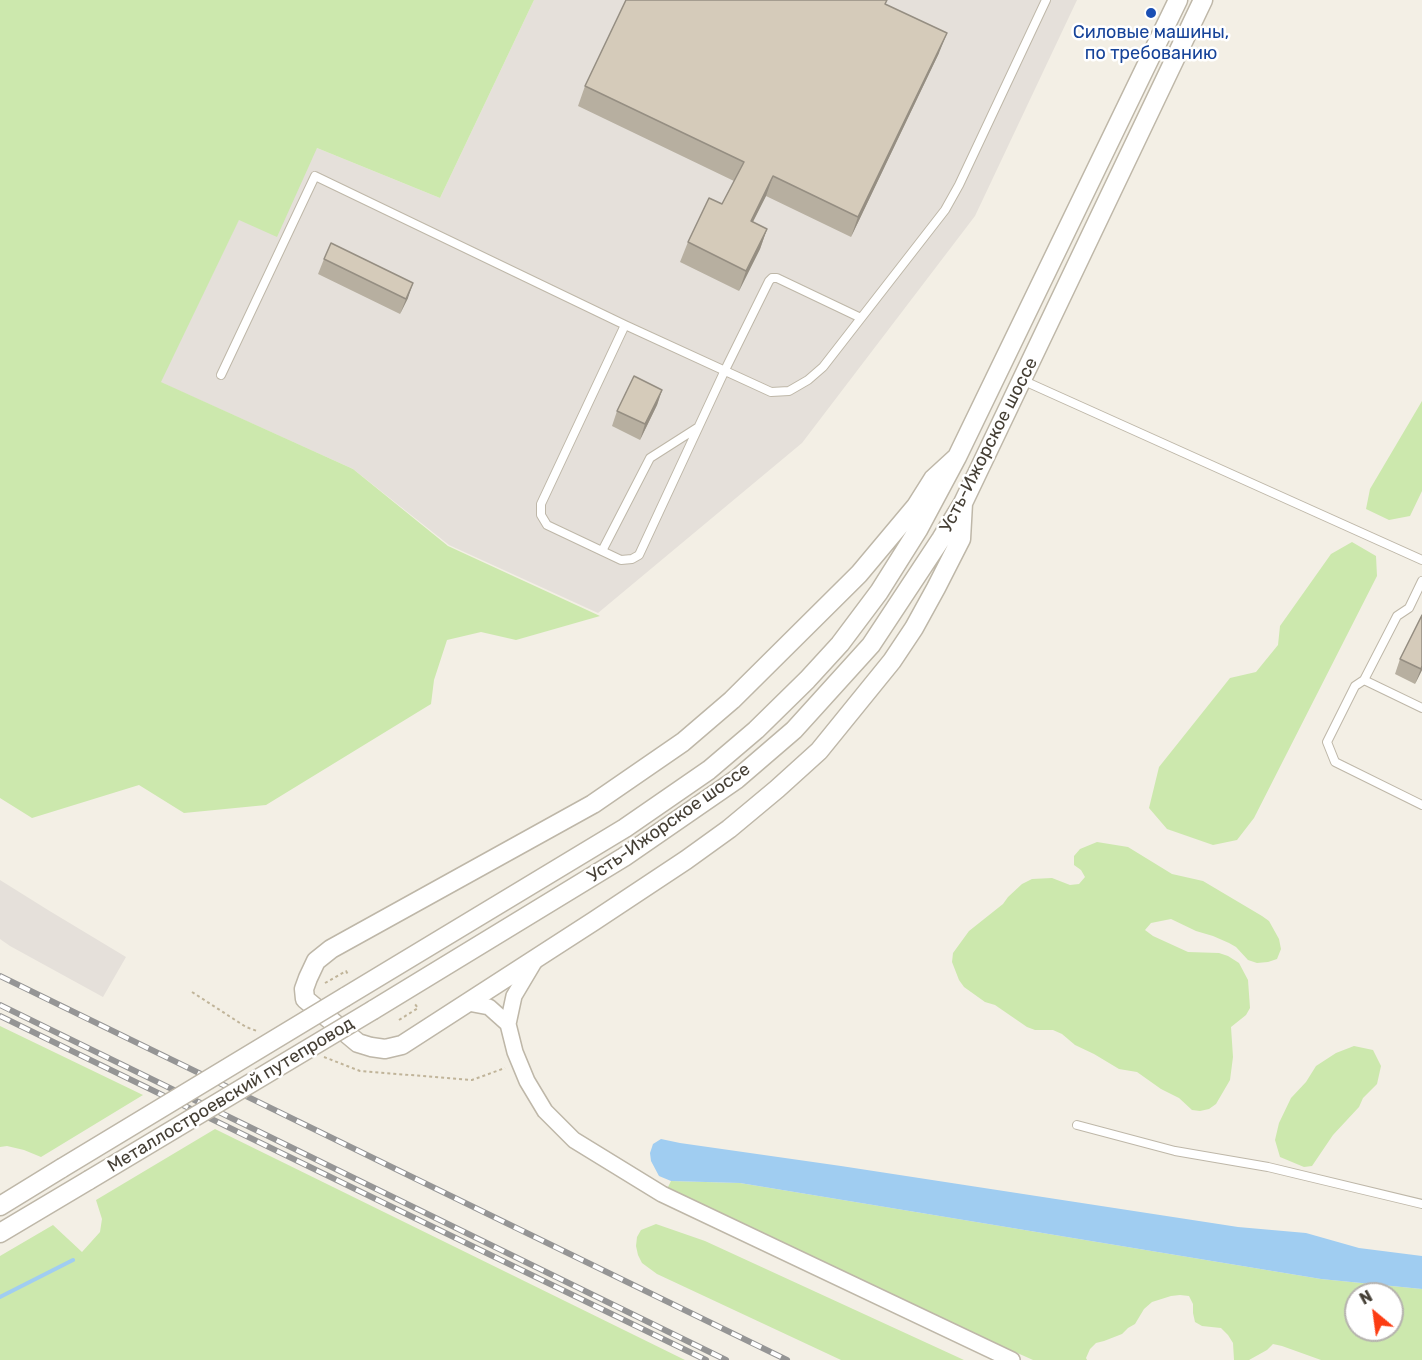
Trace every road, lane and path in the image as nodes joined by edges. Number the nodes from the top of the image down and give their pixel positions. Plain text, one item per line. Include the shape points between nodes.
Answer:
1 (1046, 0) edge
2 (1178, 0) edge
3 (1203, 0) edge
4 (861, 318) junction
5 (626, 325) junction
6 (724, 370) junction
7 (221, 375) dead end
8 (1022, 380) junction
9 (698, 427) junction
10 (957, 457) junction
11 (963, 503) junction
12 (602, 551) junction
13 (1422, 560) edge
14 (1422, 581) edge
15 (1364, 680) junction
16 (1422, 708) edge
17 (1422, 804) edge
18 (537, 958) junction
19 (346, 971) dead end
20 (325, 983) dead end
21 (345, 997) joint
22 (468, 1003) junction
23 (418, 1008) dead end
24 (374, 1010) joint
25 (399, 1020) dead end
26 (508, 1024) junction
27 (1077, 1125) dead end
28 (1422, 1204) edge
29 (0, 1206) edge
30 (0, 1233) edge
31 (1012, 1360) edge

1 - 4 lane via 945,210
2 - 10 street, Усть-Ижорское шоссе
3 - 8 street, Усть-Ижорское шоссе
4 - 6 lane via 823,367 789,391 771,392
4 - 6 lane via 772,278
5 - 6 lane
5 - 7 lane via 315,176
5 - 12 lane via 542,504 547,525
6 - 9 lane
8 - 11 street, Усть-Ижорское шоссе
8 - 13 lane
9 - 12 lane via 650,458
9 - 12 lane via 639,555 621,560
10 - 21 street, Усть-Ижорское шоссе via 879,592 840,644 756,730 709,770 625,828
10 - 22 street via 933,479 916,506 859,574 732,700 682,742 593,804 331,949 316,961 304,989 305,999 358,1043 385,1049 402,1045
11 - 18 street via 961,539 931,598 892,661 819,752 729,829
11 - 24 street, Усть-Ижорское шоссе via 871,645 794,730 737,779 624,857
14 - 15 lane via 1409,608 1397,616
15 - 16 lane
15 - 17 lane via 1355,686 1327,742 1335,762
18 - 22 street
18 - 26 street via 514,996
19 - 20 path
21 - 29 street, Металлостроевский путепровод, bridge
22 - 26 street via 489,1006
23 - 25 path
24 - 30 street, Металлостроевский путепровод, bridge
26 - 31 street via 514,1052 527,1081 545,1111 574,1140 662,1194
27 - 28 lane via 1175,1151 1268,1167

